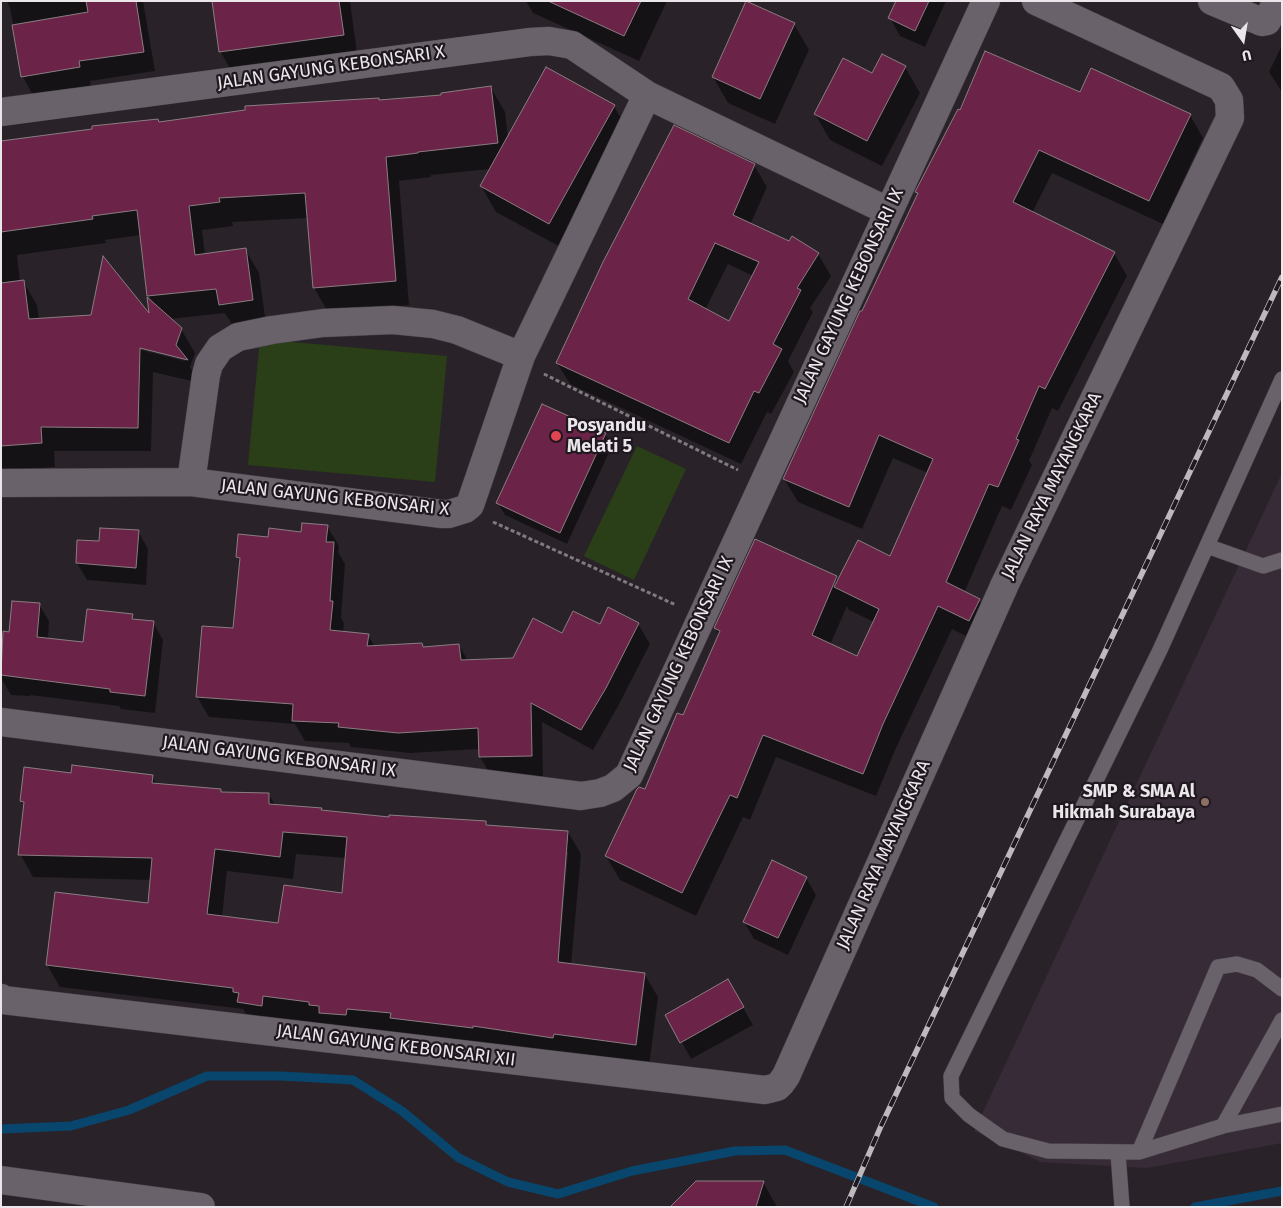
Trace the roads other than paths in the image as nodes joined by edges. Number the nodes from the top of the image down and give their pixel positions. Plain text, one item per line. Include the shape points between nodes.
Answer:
1 (986, 1) edge
2 (1036, 1) edge
3 (1212, 1) edge
4 (1272, 11) edge
5 (647, 94) junction
6 (1, 112) edge
7 (888, 211) junction
8 (520, 359) junction
9 (1282, 379) edge
10 (191, 482) junction
11 (1, 483) edge
12 (1207, 546) junction
13 (1282, 560) edge
14 (1, 722) edge
15 (1282, 989) edge
16 (1, 998) edge
17 (1282, 1020) edge
18 (786, 1076) joint
19 (1282, 1114) edge
20 (1223, 1126) junction
21 (1139, 1152) junction
22 (1118, 1153) junction
23 (1, 1180) edge
24 (201, 1207) edge
25 (1122, 1207) edge

1 - 7 street, JALAN GAYUNG KEBONSARI IX
2 - 18 street, JALAN RAYA MAYANGKARA via 1221,87 1229,100 1230,118 1005,584
3 - 4 street via 1256,20
5 - 6 street, JALAN GAYUNG KEBONSARI X via 572,45 549,41
5 - 7 street, JALAN GAYUNG KEBONSARI X
5 - 8 street, JALAN GAYUNG KEBONSARI X
7 - 14 street, JALAN GAYUNG KEBONSARI IX via 629,774 613,788 581,796
8 - 10 street, JALAN GAYUNG KEBONSARI X via 470,504 465,509 442,514
8 - 10 street via 458,330 393,320 323,323 238,337 220,348 209,364
9 - 12 lane
10 - 11 street, JALAN GAYUNG KEBONSARI X
12 - 13 lane via 1263,566
12 - 22 lane via 1160,650 951,1076 952,1098 969,1115 1003,1138 1048,1151
15 - 21 lane via 1257,970 1237,964 1218,967
16 - 18 street, JALAN GAYUNG KEBONSARI XII via 765,1090 777,1086
17 - 20 lane
19 - 20 lane
20 - 21 lane
21 - 22 lane
22 - 25 lane
23 - 24 street

